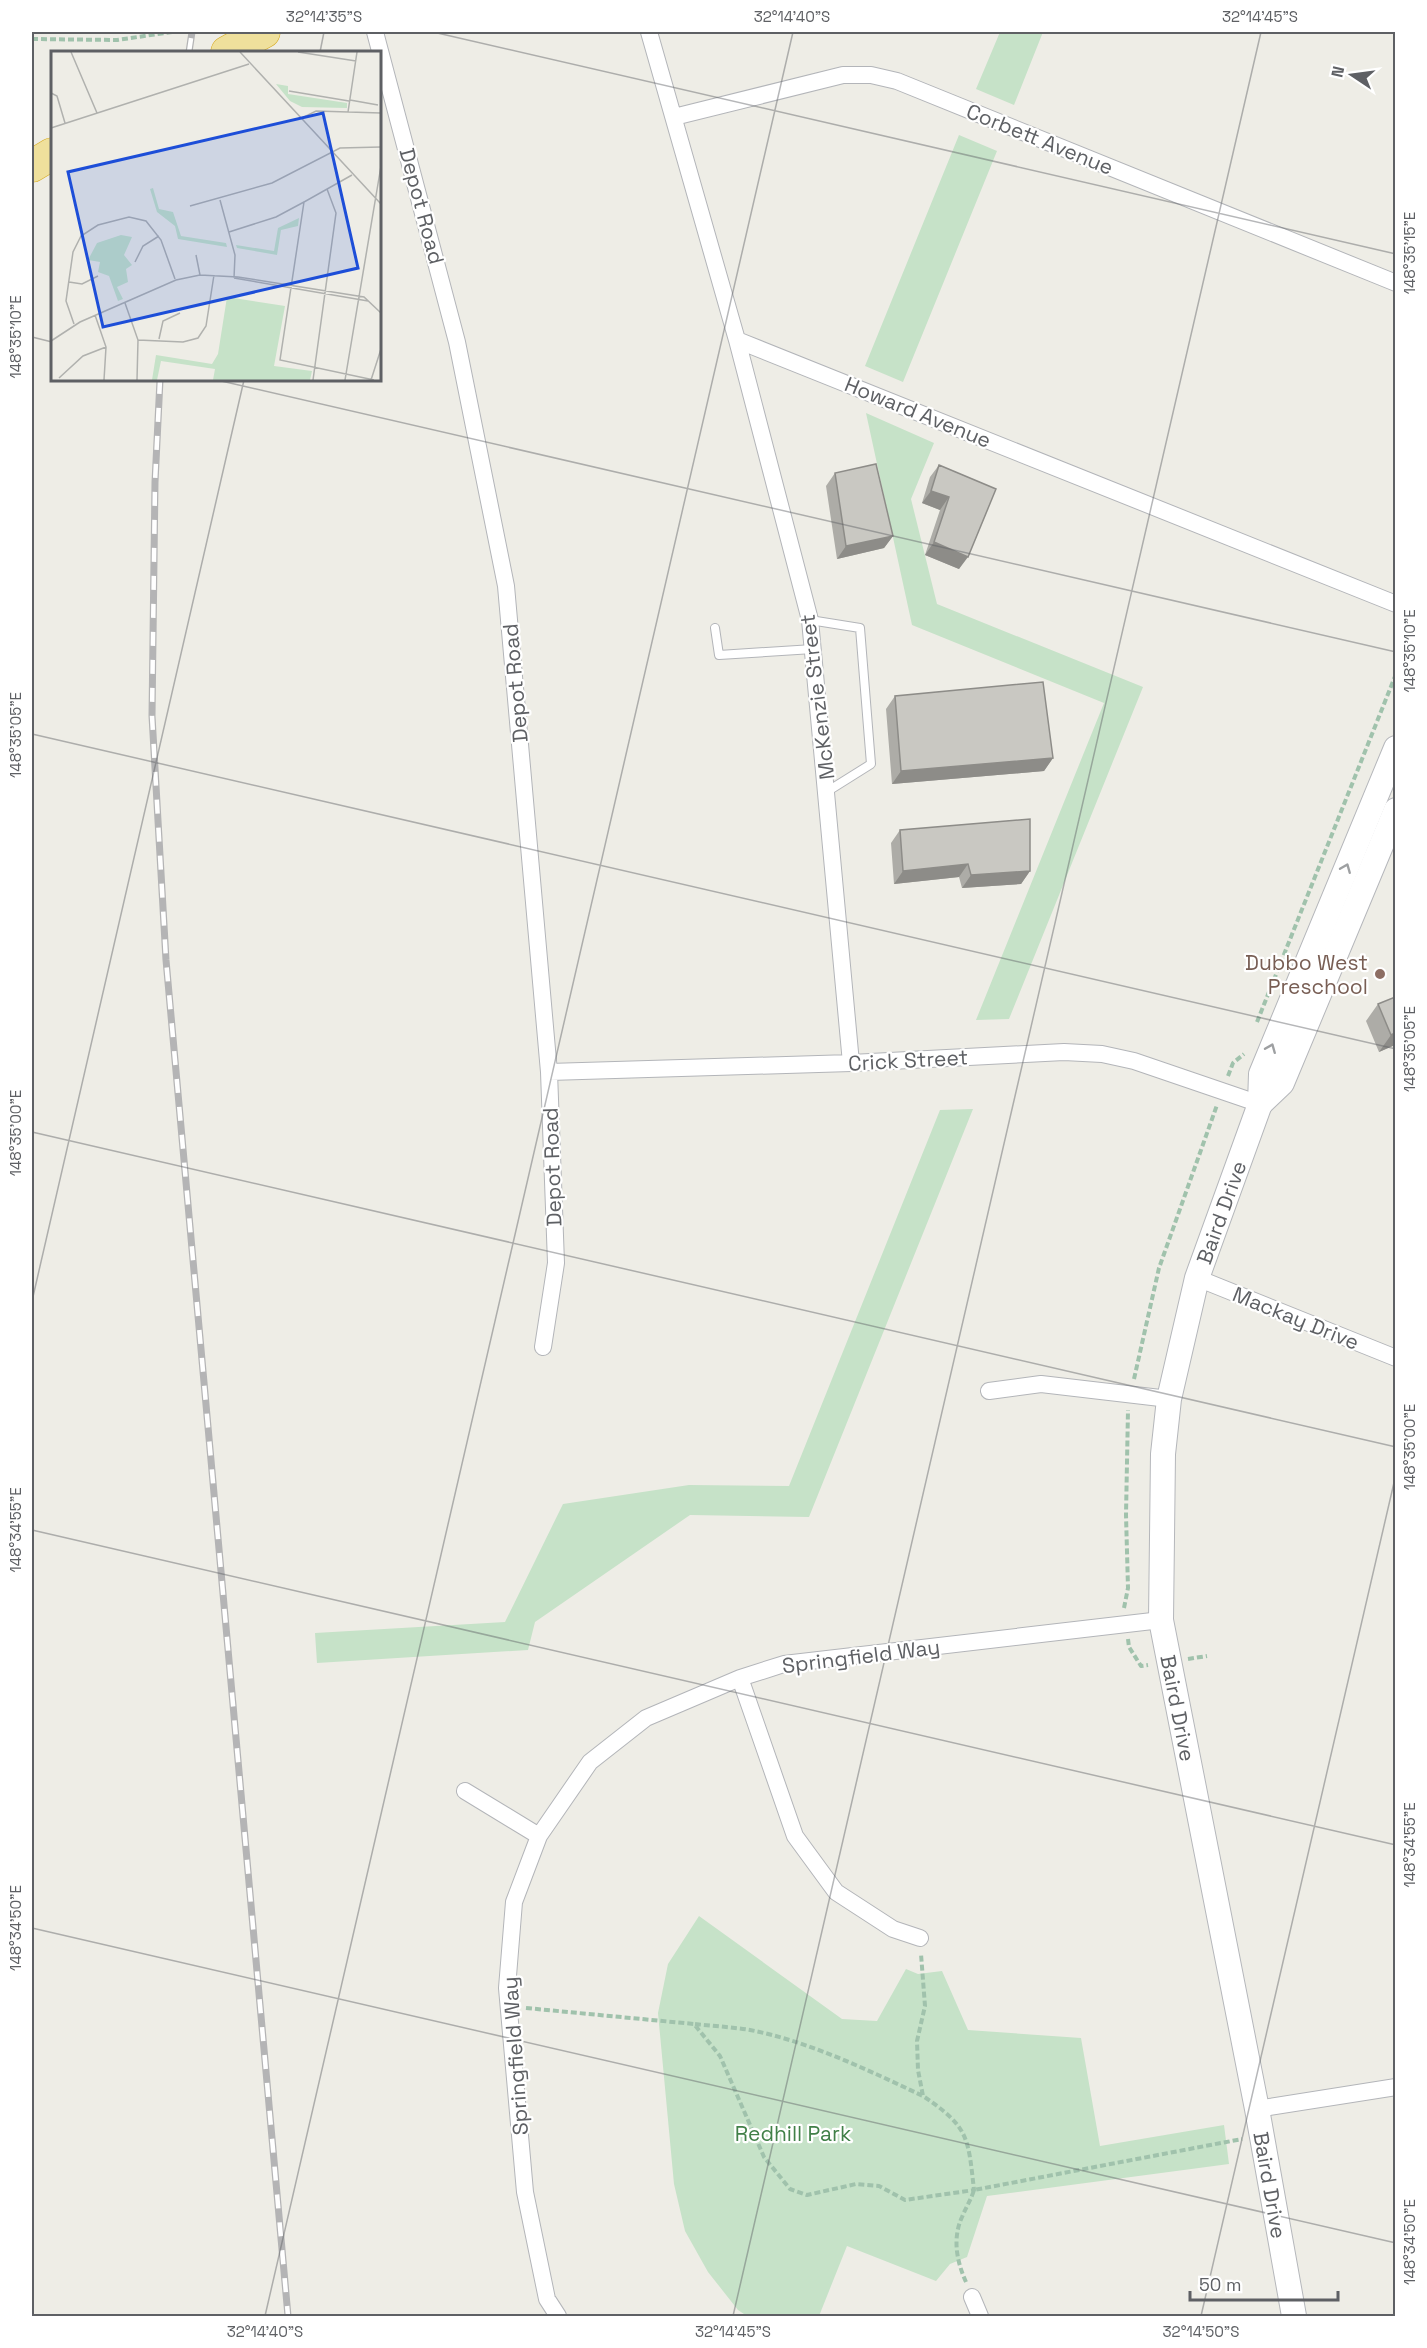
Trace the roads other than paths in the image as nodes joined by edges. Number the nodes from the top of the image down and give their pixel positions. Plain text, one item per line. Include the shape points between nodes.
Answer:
1 (264, 32) edge
2 (375, 32) edge
3 (649, 32) edge
4 (229, 51) edge
5 (380, 51) edge
6 (381, 55) edge
7 (675, 117) junction
8 (51, 155) edge
9 (32, 166) edge
10 (1395, 284) edge
11 (737, 340) junction
12 (1395, 604) edge
13 (810, 620) junction
14 (715, 628) dead end
15 (814, 649) junction
16 (1395, 748) edge
17 (828, 791) junction
18 (1395, 810) edge
19 (850, 1062) junction
20 (549, 1072) junction
21 (1260, 1104) junction
22 (1197, 1278) junction
23 (543, 1347) dead end
24 (1395, 1358) edge
25 (989, 1391) dead end
26 (1169, 1399) junction
27 (1161, 1620) junction
28 (740, 1678) junction
29 (465, 1791) dead end
30 (539, 1836) junction
31 (920, 1938) road end
32 (1395, 2087) edge
33 (1257, 2109) junction
34 (972, 2297) road end
35 (558, 2316) edge
36 (980, 2316) edge
37 (1294, 2316) edge

1 - 4 highway
2 - 5 street, Depot Road
3 - 7 street
6 - 20 street, Depot Road via 457,342 506,586
7 - 10 street, Corbett Avenue via 823,79 871,75 897,81
7 - 11 street
8 - 9 highway
11 - 12 street, Howard Avenue
11 - 13 street, McKenzie Street
13 - 15 street, McKenzie Street
13 - 17 lane via 860,628 871,764
14 - 15 lane via 719,655
15 - 17 street, McKenzie Street
21 -> 16 street, Baird Drive via 1261,1074
17 - 19 street, McKenzie Street
18 - 21 street, Baird Drive via 1282,1083
19 - 20 street, Crick Street
19 - 21 street, Crick Street via 1064,1052 1102,1054 1164,1070
20 - 23 street, Depot Road via 556,1263
21 - 22 street, Baird Drive
22 - 24 street, Mackay Drive
22 - 26 street, Baird Drive
25 - 26 street via 1041,1384
26 - 27 street, Baird Drive via 1163,1454
27 - 28 street, Springfield Way via 784,1664
27 - 33 street, Baird Drive
28 - 30 street, Springfield Way via 646,1718 590,1762
28 - 31 street via 795,1836 836,1892 893,1929
29 - 30 street
30 - 35 street, Springfield Way via 514,1902 507,1988 525,2192 548,2299
32 - 33 street
33 - 37 street, Baird Drive
34 - 36 street

